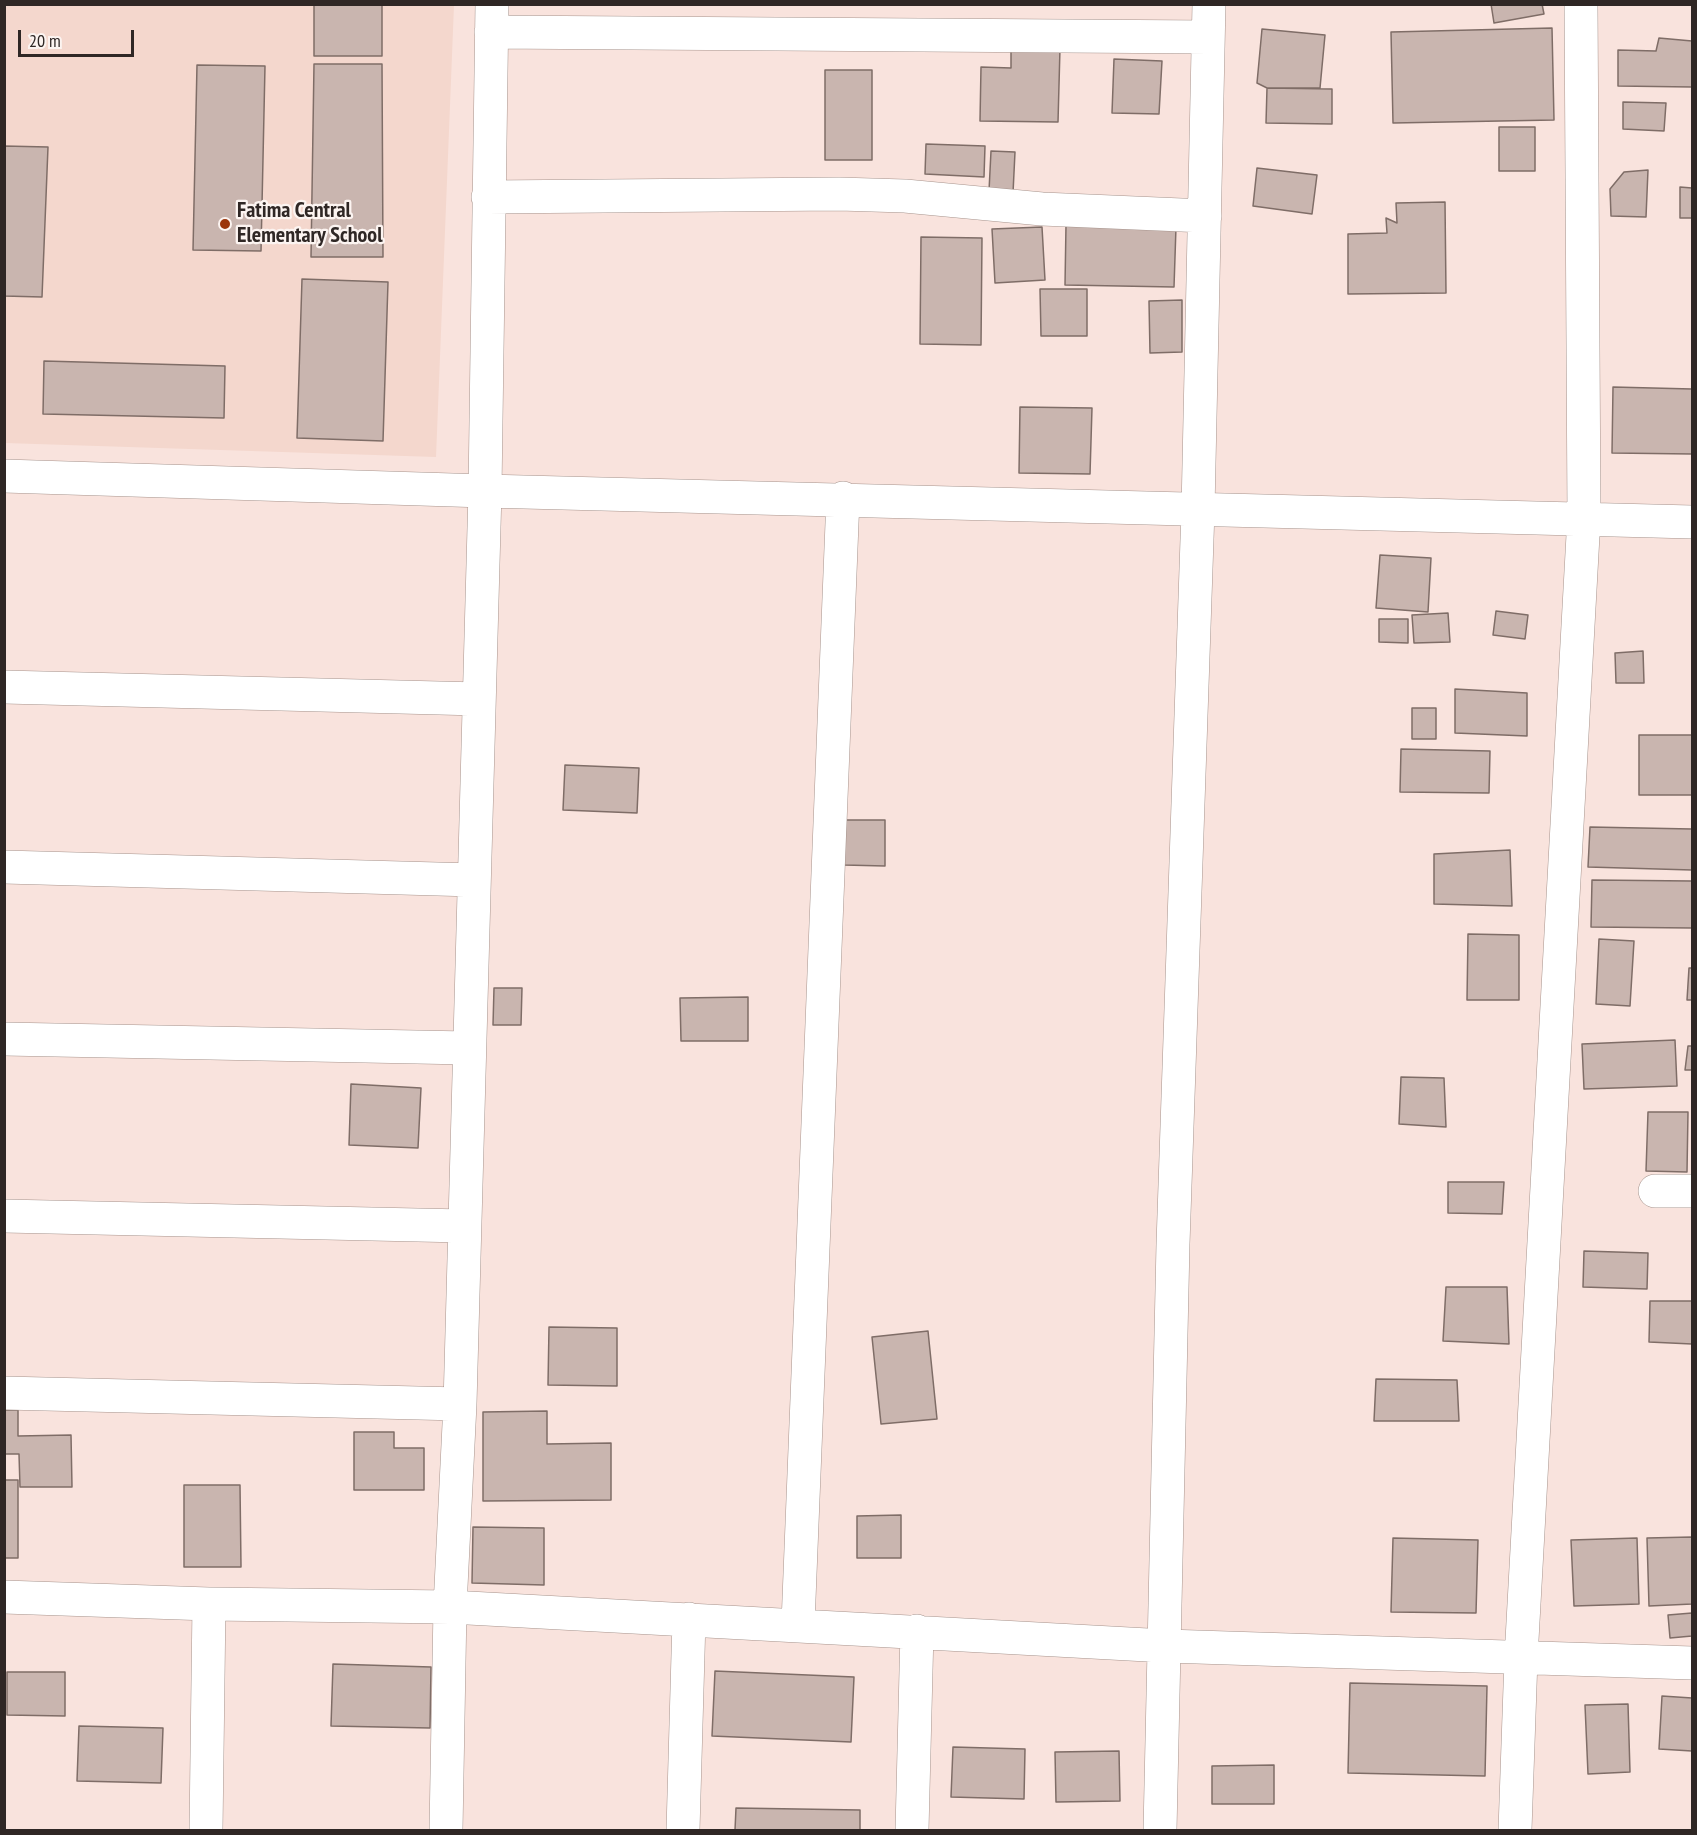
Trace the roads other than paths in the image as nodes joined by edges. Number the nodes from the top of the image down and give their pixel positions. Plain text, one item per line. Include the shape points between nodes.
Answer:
1 (1209, 4) edge
2 (1581, 4) edge
3 (491, 18) edge
4 (1208, 37) junction
5 (488, 197) junction
6 (1205, 216) junction
7 (4, 476) edge
8 (485, 491) junction
9 (843, 498) junction
10 (1198, 510) junction
11 (1584, 517) junction
12 (1692, 522) edge
13 (4, 687) edge
14 (479, 699) junction
15 (4, 867) edge
16 (474, 880) junction
17 (4, 1040) edge
18 (468, 1048) junction
19 (1655, 1191) dead end
20 (1692, 1191) edge
21 (4, 1216) edge
22 (464, 1226) junction
23 (4, 1393) edge
24 (460, 1404) junction
25 (4, 1597) edge
26 (209, 1604) junction
27 (450, 1607) junction
28 (689, 1619) junction
29 (798, 1624) junction
30 (917, 1631) junction
31 (1166, 1646) junction
32 (1521, 1658) junction
33 (1692, 1663) edge
34 (206, 1830) edge
35 (446, 1830) edge
36 (683, 1830) edge
37 (912, 1830) edge
38 (1160, 1830) edge
39 (1515, 1830) edge

1 - 4 street
2 - 11 street
3 - 4 street
3 - 5 street
4 - 6 street
5 - 6 street via 839,194
5 - 8 street
6 - 10 street
7 - 8 street
8 - 9 street
8 - 14 street
9 - 10 street
9 - 29 street
10 - 11 street
10 - 31 street via 1173,1244
11 - 12 street
11 - 32 street
13 - 14 street
14 - 16 street
15 - 16 street
16 - 18 street
17 - 18 street
18 - 22 street
19 - 20 street
21 - 22 street
22 - 24 street
23 - 24 street
24 - 27 street
25 - 26 street
26 - 27 street
26 - 34 street
27 - 28 street
27 - 35 street
28 - 29 street
28 - 36 street
29 - 30 street
30 - 31 street
30 - 37 street
31 - 32 street
31 - 38 street
32 - 33 street
32 - 39 street

